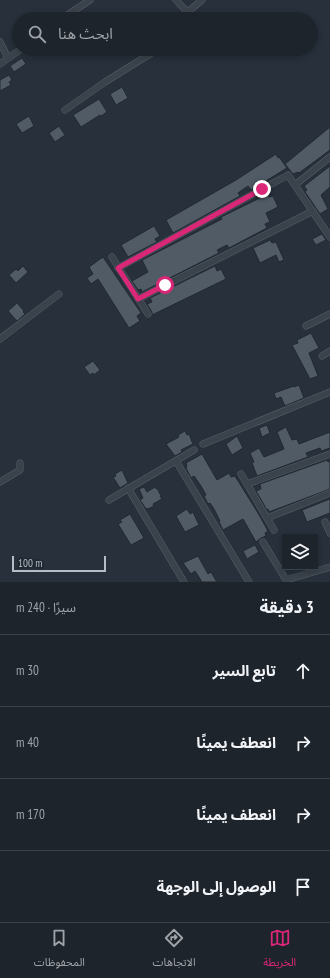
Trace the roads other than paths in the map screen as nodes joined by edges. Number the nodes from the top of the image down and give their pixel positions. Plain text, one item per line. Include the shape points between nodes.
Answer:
1 (90, 0) edge
2 (176, 0) edge
3 (202, 0) edge
4 (72, 12) edge
5 (187, 12) joint
6 (0, 42) edge
7 (12, 55) edge
8 (147, 56) edge
9 (8, 58) junction
10 (0, 64) edge
11 (65, 110) dead end
12 (330, 156) edge
13 (295, 185) junction
14 (313, 211) junction
15 (330, 237) edge
16 (112, 257) dead end
17 (118, 268) junction
18 (59, 294) dead end
19 (138, 299) junction
20 (148, 314) dead end
21 (330, 314) edge
22 (306, 326) dead end
23 (0, 339) edge
24 (330, 351) edge
25 (322, 356) dead end
26 (330, 392) edge
27 (203, 444) dead end
28 (194, 450) dead end
29 (330, 454) edge
30 (176, 461) junction
31 (20, 463) dead end
32 (241, 474) dead end
33 (0, 482) edge
34 (247, 484) junction
35 (128, 488) junction
36 (330, 493) edge
37 (109, 500) dead end
38 (267, 518) junction
39 (325, 522) dead end
40 (274, 530) dead end
41 (330, 533) edge
42 (263, 542) dead end
43 (330, 568) edge
44 (184, 582) edge
45 (248, 582) edge

1 - 4 street
2 - 5 street
3 - 5 street
6 - 9 street
7 - 9 street
8 - 11 street
9 - 10 street
12 - 13 street
13 - 14 street
13 - 17 street via 288,175
14 - 15 street
14 - 19 street
16 - 17 street
17 - 19 street
18 - 23 street
19 - 20 street
21 - 22 street
24 - 25 street
26 - 27 street
28 - 30 street
29 - 34 street
30 - 35 street
30 - 45 street
31 - 33 street via 20,470
32 - 34 street
34 - 38 street
35 - 37 street
35 - 44 street
36 - 38 street
38 - 40 street
39 - 41 street
42 - 43 street via 286,580

